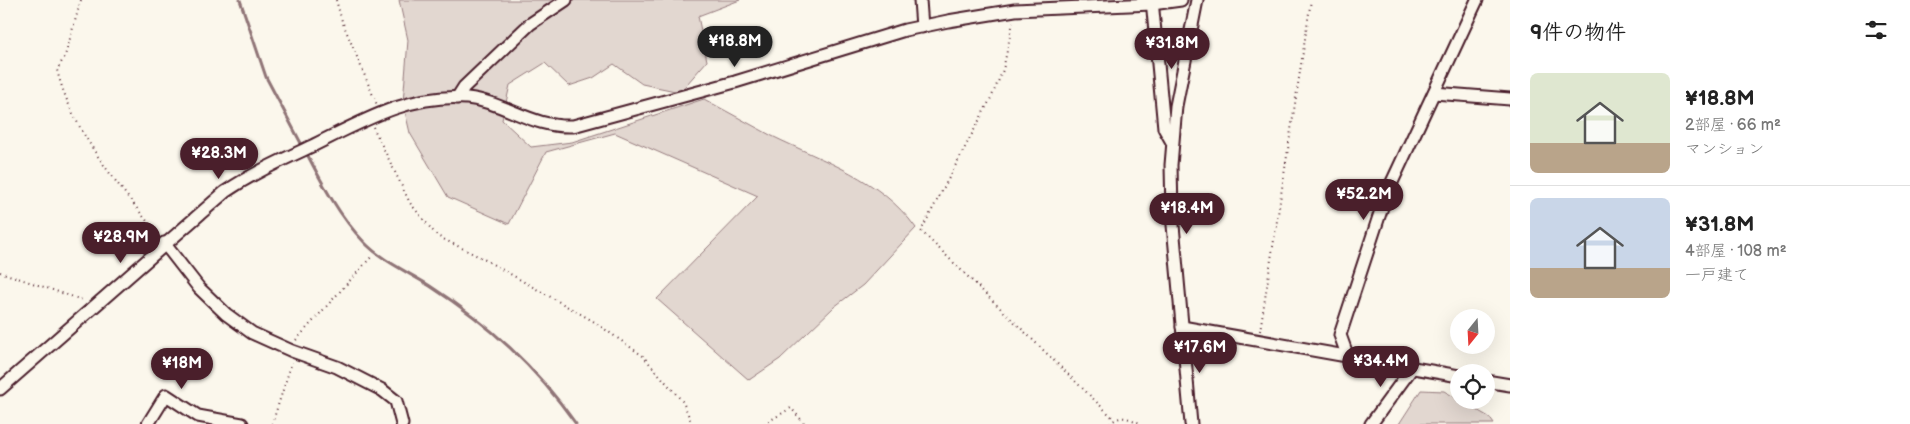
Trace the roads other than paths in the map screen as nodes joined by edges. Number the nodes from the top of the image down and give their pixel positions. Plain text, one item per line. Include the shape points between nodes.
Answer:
1 (566, 0) edge
2 (920, 0) edge
3 (1180, 0) edge
4 (1197, 0) edge
5 (1477, 0) edge
6 (1152, 2) edge
7 (922, 27) junction
8 (1434, 93) junction
9 (457, 98) junction
10 (1510, 99) edge
11 (1172, 142) junction
12 (164, 243) junction
13 (1182, 327) junction
14 (1348, 357) junction
15 (1412, 368) junction
16 (1450, 374) edge
17 (1495, 382) edge
18 (1510, 385) edge
19 (0, 389) edge
20 (148, 424) edge
21 (242, 424) edge
22 (402, 424) edge
23 (1191, 424) edge
24 (1371, 424) edge

1 - 9 street via 530,24 464,87
2 - 7 street
3 - 6 street
4 - 11 street
5 - 8 street
6 - 7 street via 1015,10
6 - 11 street via 1164,128
7 - 9 street via 573,126 535,122 494,105
8 - 10 street
8 - 14 street via 1386,195 1363,264 1340,335
9 - 12 street via 411,103 250,175 224,192
11 - 13 street via 1172,214
12 - 19 street
12 - 22 street via 199,288 252,334 337,367 382,390 396,401
13 - 14 street
13 - 23 street
14 - 15 street
15 - 16 street
15 - 24 street
17 - 18 street
20 - 21 street via 166,395 198,416

